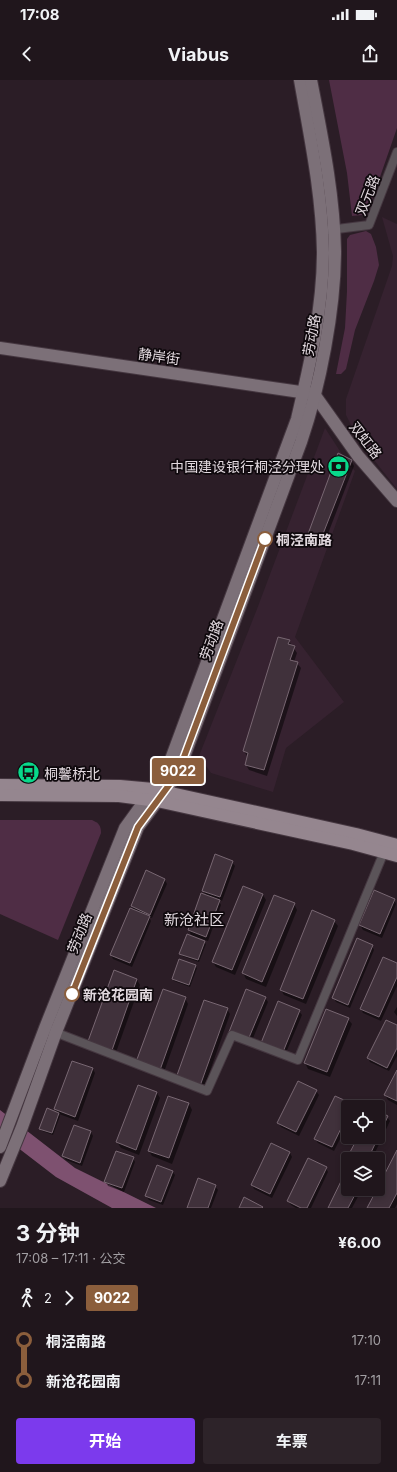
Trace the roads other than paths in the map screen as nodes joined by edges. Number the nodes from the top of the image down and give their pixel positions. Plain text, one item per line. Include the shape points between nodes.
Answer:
1 (300, 80) edge
2 (311, 80) edge
3 (397, 152) edge
4 (328, 230) junction
5 (0, 348) edge
6 (309, 393) junction
7 (397, 501) edge
8 (0, 785) edge
9 (0, 795) edge
10 (155, 795) junction
11 (397, 845) edge
12 (384, 852) junction
13 (397, 856) edge
14 (51, 1030) junction
15 (2, 1143) edge
16 (0, 1181) edge

1 - 4 main road, 劳动路
2 - 4 main road, 劳动路 via 327,164
3 - 4 street, 双元路 via 369,226
4 - 6 main road, 劳动路 via 335,251 332,294 324,352
5 - 6 main road, 静岸街
6 - 7 main road, 双虹路
6 - 10 main road, 劳动路 via 310,415 301,442 178,773
8 - 10 main road via 120,786
9 - 10 main road
10 - 11 main road via 356,834
10 - 12 main road
10 - 14 main road, 劳动路 via 125,828
12 - 13 main road
12 - 14 street via 298,1060 232,1035 206,1091
14 - 15 main road, 劳动路
14 - 16 main road, 劳动路 via 22,1127

